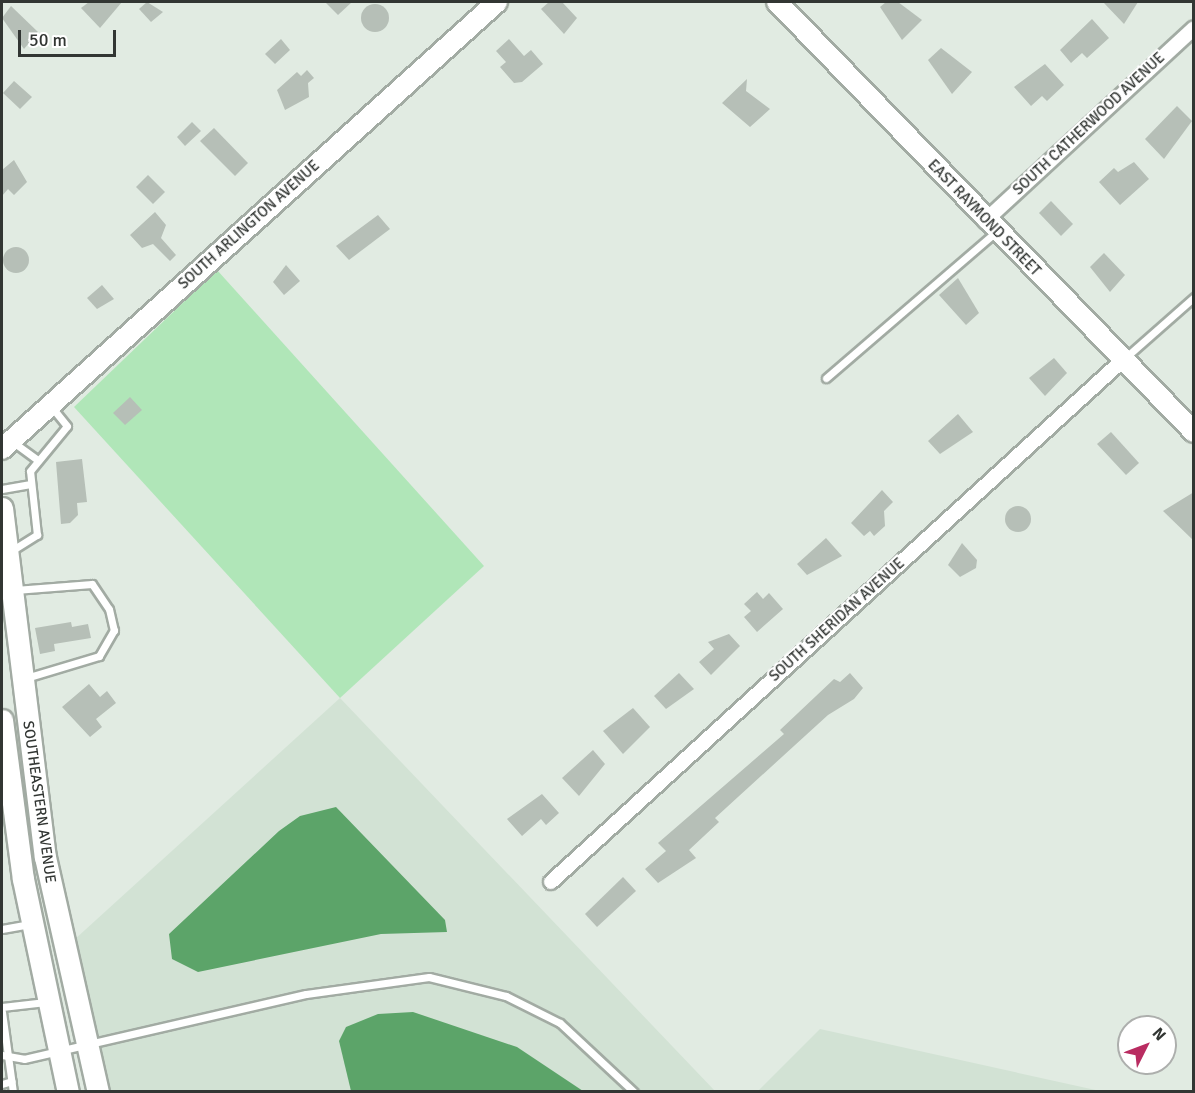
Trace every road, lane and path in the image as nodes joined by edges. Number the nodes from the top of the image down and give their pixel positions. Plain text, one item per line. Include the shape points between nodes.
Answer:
1 (497, 2) edge
2 (777, 2) edge
3 (1194, 28) edge
4 (991, 226) junction
5 (1194, 297) edge
6 (1124, 359) junction
7 (826, 378) dead end
8 (50, 405) junction
9 (1194, 432) edge
10 (7, 445) edge
11 (36, 459) junction
12 (31, 484) junction
13 (2, 489) edge
14 (2, 508) edge
15 (8, 552) junction
16 (13, 590) junction
17 (23, 678) junction
18 (2, 720) edge
19 (18, 781) edge
20 (550, 882) dead end
21 (31, 924) junction
22 (2, 929) edge
23 (46, 1002) junction
24 (2, 1010) edge
25 (85, 1044) junction
26 (58, 1052) junction
27 (6, 1055) edge
28 (12, 1081) junction
29 (2, 1084) edge
30 (13, 1092) edge
31 (68, 1092) edge
32 (98, 1092) edge
33 (634, 1092) edge

1 - 8 main road, SOUTH ARLINGTON AVENUE
2 - 4 main road, EAST RAYMOND STREET
3 - 4 street, SOUTH CATHERWOOD AVENUE
4 - 6 main road, EAST RAYMOND STREET
4 - 7 lane
5 - 6 lane
6 - 9 main road, EAST RAYMOND STREET
6 - 20 street, SOUTH SHERIDAN AVENUE
8 - 10 main road, SOUTH ARLINGTON AVENUE
8 - 11 lane via 67,426
10 - 11 lane
11 - 12 lane
12 - 13 lane
12 - 15 lane via 37,535
14 - 15 main road, SOUTHEASTERN AVENUE
15 - 16 main road, SOUTHEASTERN AVENUE
16 - 17 main road, SOUTHEASTERN AVENUE
16 - 17 lane via 92,584 109,609 114,630 99,656
17 - 19 main road, SOUTHEASTERN AVENUE
18 - 19 main road, SOUTHEASTERN AVENUE
19 - 21 main road, SOUTHEASTERN AVENUE
19 - 25 main road, SOUTHEASTERN AVENUE via 45,857
21 - 22 lane
21 - 23 main road, SOUTHEASTERN AVENUE
23 - 24 lane
23 - 26 main road, SOUTHEASTERN AVENUE
24 - 27 lane
25 - 26 lane
25 - 32 main road, SOUTHEASTERN AVENUE
25 - 33 lane via 306,994 429,977 506,996 560,1023
26 - 27 lane via 24,1059
26 - 31 main road, SOUTHEASTERN AVENUE
27 - 28 lane
28 - 29 lane
28 - 30 lane

